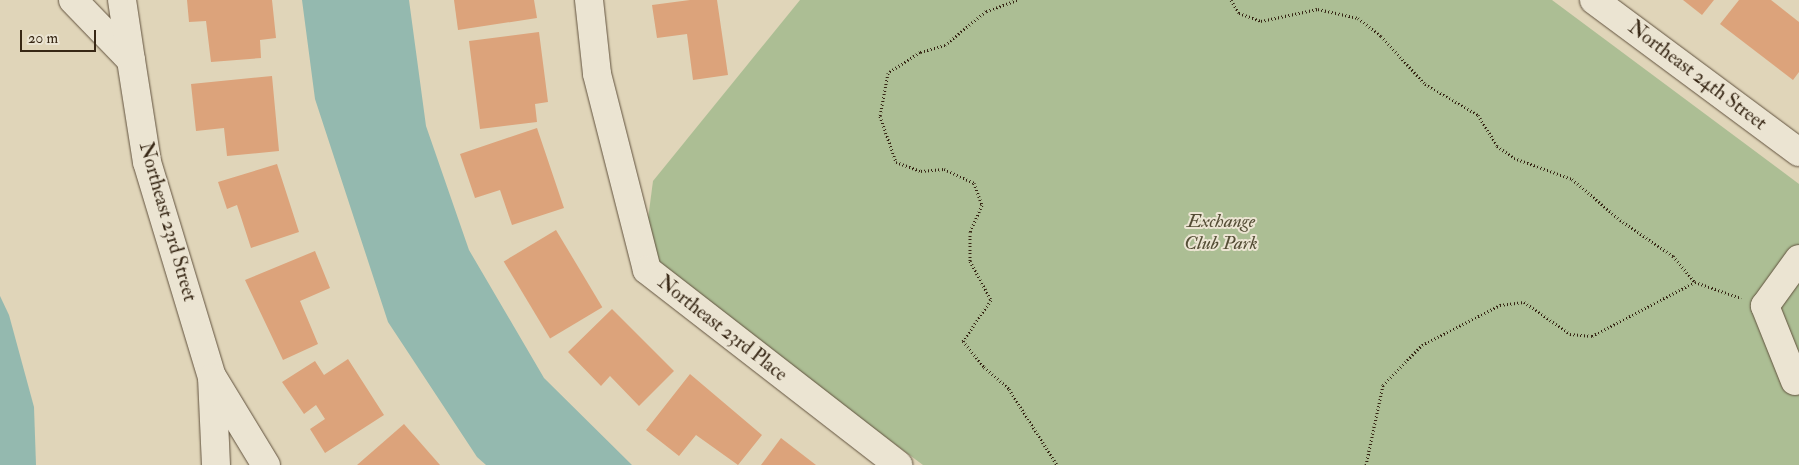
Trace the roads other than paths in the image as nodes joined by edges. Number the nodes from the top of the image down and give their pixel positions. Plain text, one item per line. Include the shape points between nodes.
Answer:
1 (73, 0) edge
2 (122, 0) edge
3 (589, 0) edge
4 (1594, 0) edge
5 (131, 60) junction
6 (1799, 152) edge
7 (1799, 258) edge
8 (212, 377) junction
9 (1795, 380) dead end
10 (216, 465) edge
11 (266, 465) edge
12 (898, 465) edge

1 - 5 street
2 - 5 street, Northeast 23rd Street
3 - 12 street, Northeast 23rd Place via 597,74 647,270
4 - 6 street, Northeast 24th Street
5 - 8 street, Northeast 23rd Street via 147,162
7 - 9 street via 1765,306
8 - 10 street, Northeast 23rd Street
8 - 11 street

